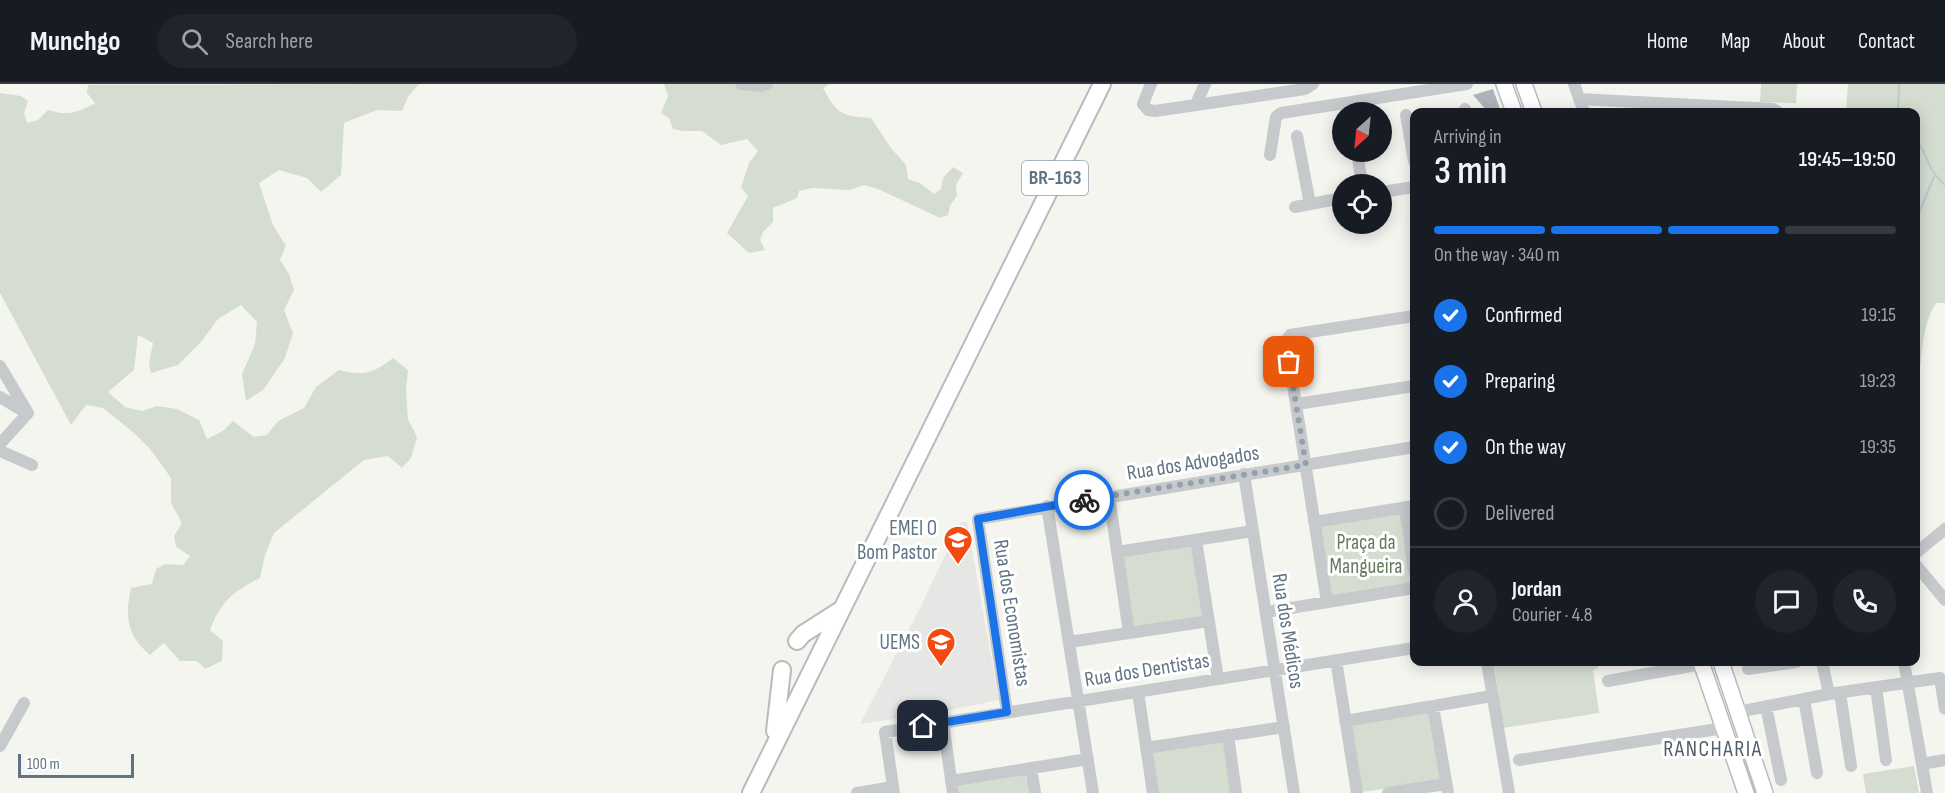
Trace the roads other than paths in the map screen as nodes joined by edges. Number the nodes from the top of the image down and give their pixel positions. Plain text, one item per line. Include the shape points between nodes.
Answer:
1 (741, 84) edge
2 (767, 84) edge
3 (1102, 84) edge
4 (1151, 84) edge
5 (1205, 84) edge
6 (1259, 84) edge
7 (1313, 84) edge
8 (1467, 84) edge
9 (1504, 84) edge
10 (1524, 84) edge
11 (1574, 84) edge
12 (1252, 97) junction
13 (1579, 99) junction
14 (1196, 104) junction
15 (1513, 108) edge
16 (1533, 108) edge
17 (1582, 108) edge
18 (1738, 108) edge
19 (1406, 115) dead end
20 (1297, 136) dead end
21 (1410, 138) edge
22 (1270, 155) dead end
23 (1410, 188) edge
24 (1392, 190) edge
25 (1332, 200) edge
26 (1310, 204) junction
27 (1295, 207) dead end
28 (1410, 317) edge
29 (0, 366) edge
30 (1410, 387) edge
31 (0, 398) edge
32 (1297, 404) junction
33 (28, 413) junction
34 (0, 444) edge
35 (1410, 448) edge
36 (0, 452) edge
37 (32, 465) dead end
38 (1306, 465) junction
39 (1244, 474) junction
40 (1109, 496) junction
41 (1047, 506) junction
42 (1410, 506) edge
43 (978, 519) joint
44 (1314, 522) junction
45 (1945, 529) edge
46 (1253, 531) junction
47 (1196, 540) junction
48 (1920, 550) edge
49 (1117, 552) junction
50 (1920, 570) edge
51 (1410, 589) edge
52 (1945, 600) edge
53 (1327, 602) junction
54 (839, 611) junction
55 (1266, 612) junction
56 (1209, 621) junction
57 (1129, 633) junction
58 (797, 641) dead end
59 (1069, 642) junction
60 (1410, 649) edge
61 (1336, 660) junction
62 (1488, 666) edge
63 (1686, 666) edge
64 (1702, 666) edge
65 (1722, 666) edge
66 (1769, 666) edge
67 (1824, 666) edge
68 (1905, 666) edge
69 (1748, 669) dead end
70 (782, 670) dead end
71 (1275, 670) junction
72 (1218, 679) junction
73 (1608, 681) dead end
74 (1908, 683) junction
75 (1876, 687) junction
76 (1138, 692) junction
77 (1834, 694) junction
78 (1492, 696) junction
79 (1804, 699) junction
80 (1078, 701) junction
81 (24, 703) dead end
82 (1432, 706) junction
83 (1766, 706) junction
84 (1945, 709) edge
85 (1007, 712) junction
86 (1738, 712) junction
87 (1345, 721) junction
88 (943, 723) junction
89 (1284, 727) junction
90 (1724, 728) junction
91 (1228, 735) junction
92 (1, 743) edge
93 (1146, 748) junction
94 (1088, 759) junction
95 (1519, 760) dead end
96 (1886, 760) dead end
97 (1945, 760) edge
98 (767, 761) junction
99 (1922, 764) junction
100 (1851, 766) dead end
101 (1030, 768) junction
102 (1817, 773) dead end
103 (1781, 780) dead end
104 (952, 787) edge
105 (1447, 789) edge
106 (894, 790) edge
107 (751, 793) edge
108 (857, 793) edge
109 (1035, 793) edge
110 (1093, 793) edge
111 (1153, 793) edge
112 (1236, 793) edge
113 (1294, 793) edge
114 (1356, 793) edge
115 (1388, 793) edge
116 (1509, 793) edge
117 (1746, 793) edge
118 (1765, 793) edge
119 (1927, 793) edge

1 - 2 street
3 - 54 highway, BR-163
4 - 14 street via 1143,104 1148,110
5 - 14 street
6 - 12 street
7 - 12 street via 1305,89
8 - 22 street via 1281,113 1276,117
9 - 15 main road
10 - 16 main road
11 - 13 street
12 - 14 street
13 - 17 street
13 - 18 street
19 - 21 street
20 - 26 street
23 - 24 street
25 - 26 street
26 - 27 street
28 - 32 street via 1290,334 1286,341
29 - 33 street
30 - 32 street
31 - 33 street
32 - 38 street
33 - 34 street
35 - 38 street, Rua dos Advogados
36 - 37 street
38 - 39 street, Rua dos Advogados
38 - 44 street
39 - 40 street, Rua dos Advogados
39 - 46 street, Rua dos Médicos
40 - 41 street, Rua dos Advogados
40 - 49 street
41 - 43 street, Rua dos Advogados
41 - 59 street
42 - 44 street
43 - 85 street, Rua dos Economistas
44 - 53 street
45 - 48 street
46 - 47 street
46 - 55 street, Rua dos Médicos
47 - 49 street
47 - 56 street
49 - 57 street
50 - 52 street
51 - 53 street
53 - 55 street
54 - 58 highway
54 - 98 highway, BR-163
55 - 71 street, Rua dos Médicos
56 - 57 street
56 - 72 street
57 - 59 street
59 - 80 street
60 - 61 street, Rua dos Dentistas
61 - 71 street, Rua dos Dentistas
61 - 87 street
62 - 78 street
63 - 73 street
64 - 90 main road
65 - 86 main road
66 - 69 street
67 - 77 street
68 - 74 street
70 - 98 highway via 777,723
71 - 72 street, Rua dos Dentistas
71 - 89 street, Rua dos Médicos
72 - 76 street, Rua dos Dentistas
74 - 75 street
74 - 84 street via 1940,678
74 - 99 street
75 - 77 street
75 - 96 street
76 - 80 street, Rua dos Dentistas
76 - 93 street
77 - 79 street
77 - 100 street
78 - 82 street
78 - 116 street
79 - 83 street
79 - 102 street
80 - 85 street, Rua dos Dentistas
80 - 94 street
81 - 92 street
82 - 87 street
82 - 105 street
83 - 86 street
83 - 103 street
85 - 88 street, Rua dos Dentistas
86 - 118 main road
87 - 114 street
88 - 104 street
88 - 106 street, Rua dos Dentistas via 885,732
89 - 91 street
89 - 113 street, Rua dos Médicos
90 - 95 street
90 - 117 main road
91 - 93 street
91 - 112 street
93 - 111 street
94 - 101 street
94 - 110 street
97 - 99 street
98 - 107 highway, BR-163
99 - 119 street
101 - 104 street
101 - 109 street
105 - 115 street
106 - 108 street

